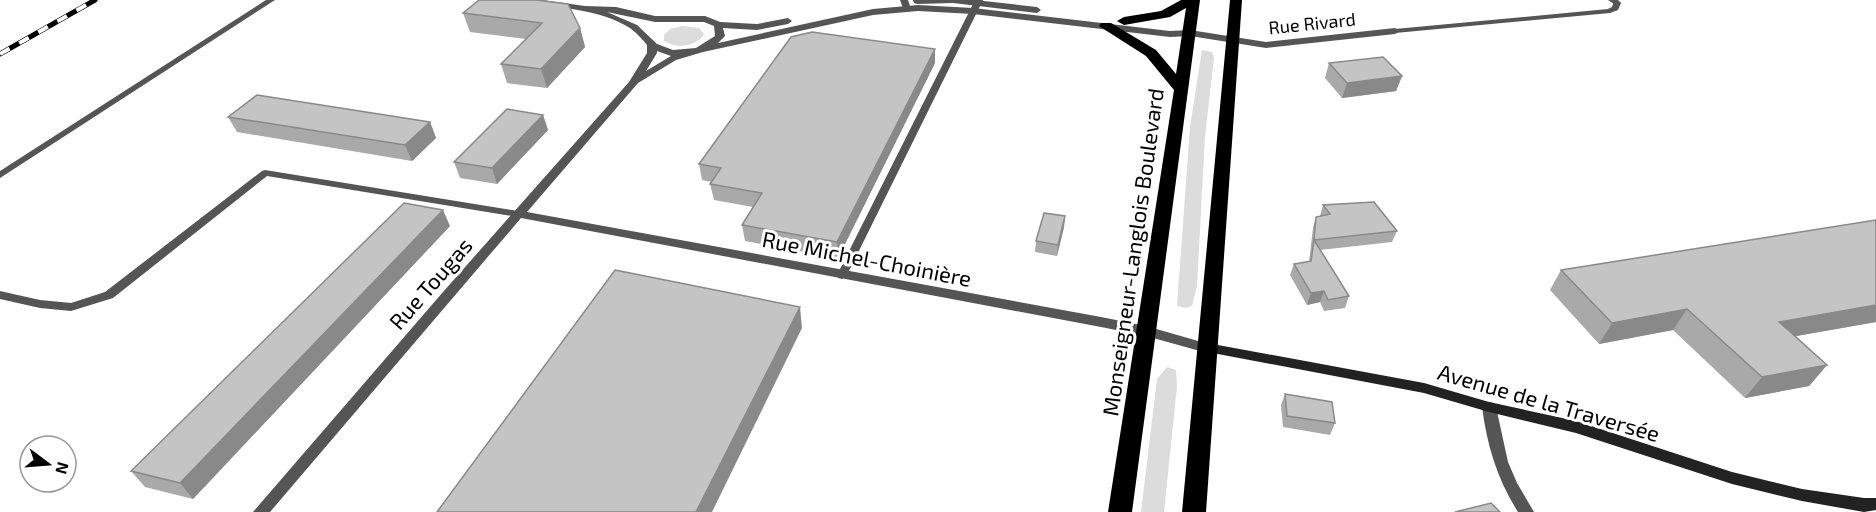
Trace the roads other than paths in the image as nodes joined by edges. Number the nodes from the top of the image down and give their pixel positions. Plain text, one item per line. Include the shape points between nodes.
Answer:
1 (271, 0) edge
2 (525, 0) edge
3 (1192, 0) edge
4 (1236, 0) edge
5 (1614, 2) edge
6 (905, 4) edge
7 (976, 5) edge
8 (585, 9) junction
9 (684, 18) junction
10 (1124, 21) junction
11 (718, 25) junction
12 (1106, 26) junction
13 (1395, 31) joint
14 (1190, 33) junction
15 (1233, 39) junction
16 (651, 42) junction
17 (699, 50) junction
18 (688, 52) junction
19 (633, 84) junction
20 (1181, 90) junction
21 (0, 175) edge
22 (518, 214) junction
23 (842, 274) junction
24 (0, 295) edge
25 (1146, 331) junction
26 (1207, 348) junction
27 (1489, 407) junction
28 (1876, 504) edge
29 (261, 512) edge
30 (1120, 512) edge
31 (1194, 512) edge
32 (1526, 512) edge

1 - 21 lane
2 - 8 street
3 - 10 highway via 1165,14
3 - 14 highway, Monseigneur-Langlois Boulevard
4 - 15 highway
5 - 13 lane via 1615,8 1610,10
6 - 7 street
6 - 11 street via 854,8 757,27
6 - 17 street
7 - 10 street
7 - 12 street
7 - 23 lane
8 - 9 street
8 - 16 street via 632,25
9 - 11 street via 705,19
9 - 16 street via 655,28
10 - 14 street
11 - 17 street via 720,36
12 - 14 street
12 - 20 highway via 1151,53
13 - 15 street, Rue Rivard via 1272,44
14 - 15 street, Rue Rivard
14 - 20 highway, Monseigneur-Langlois Boulevard
15 - 26 highway
16 - 18 street via 667,52
16 - 19 street, Rue Tougas via 652,53
17 - 18 street
18 - 19 street, Rue Tougas
19 - 22 street, Rue Tougas
20 - 25 highway, Monseigneur-Langlois Boulevard
22 - 23 street, Rue Michel-Choinière
22 - 24 lane via 265,173 109,295 71,306
22 - 29 street, Rue Tougas
23 - 25 street, Rue Michel-Choinière
25 - 26 street, Rue Michel-Choinière
25 - 30 highway, Monseigneur-Langlois Boulevard
26 - 27 street, Avenue de la Traversée via 1424,388
26 - 31 highway
27 - 28 street, Avenue de la Traversée via 1576,427 1732,478 1802,495
27 - 32 street via 1493,441 1503,473

